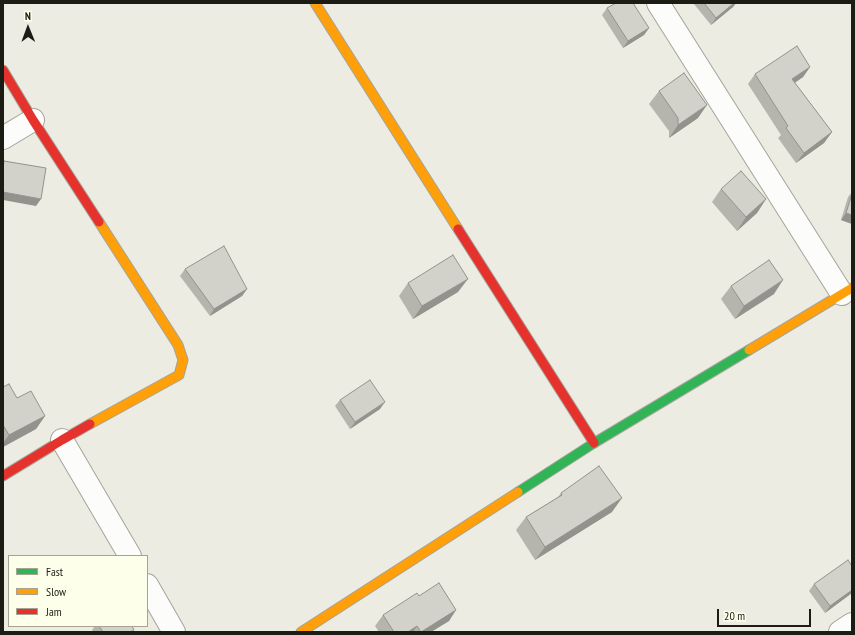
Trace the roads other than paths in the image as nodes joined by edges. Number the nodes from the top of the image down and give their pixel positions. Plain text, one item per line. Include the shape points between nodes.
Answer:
1 (315, 3) edge
2 (658, 3) edge
3 (3, 70) edge
4 (33, 120) junction
5 (3, 138) edge
6 (847, 291) edge
7 (62, 440) junction
8 (594, 443) junction
9 (3, 476) edge
10 (129, 555) edge
11 (148, 587) edge
12 (852, 624) edge
13 (174, 632) edge
14 (301, 632) edge
15 (840, 632) edge

1 - 8 street
2 - 6 street
3 - 4 street
4 - 5 street
4 - 7 street via 178,345 183,360 179,375
6 - 8 street
7 - 9 street
7 - 10 street
8 - 14 street
11 - 13 street
12 - 15 street

